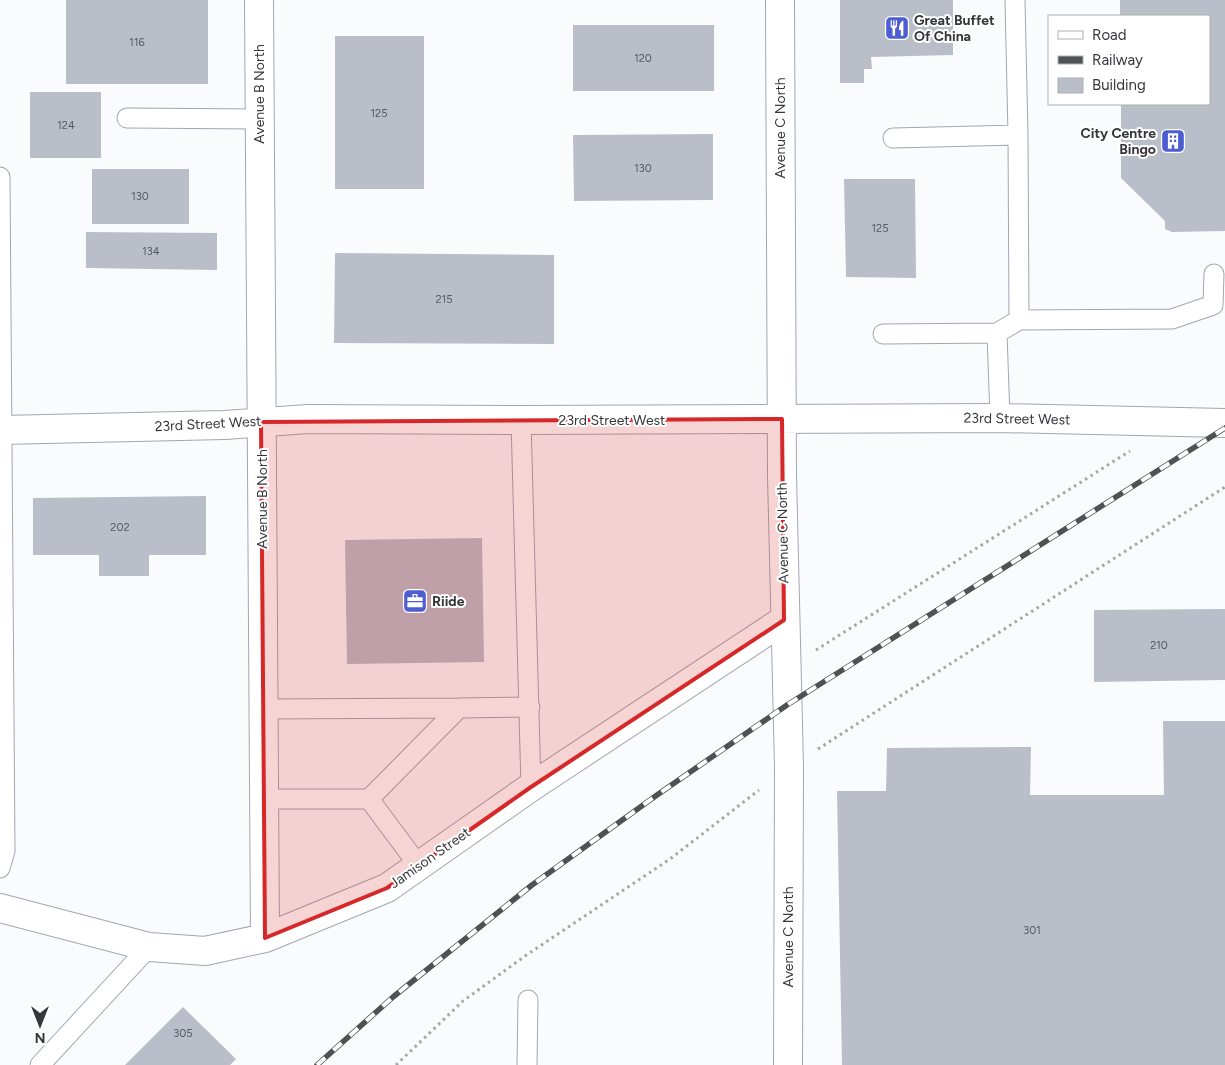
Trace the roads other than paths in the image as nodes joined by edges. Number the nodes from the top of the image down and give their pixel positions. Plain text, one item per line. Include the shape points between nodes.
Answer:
1 (258, 0) edge
2 (780, 0) edge
3 (1016, 0) edge
4 (127, 118) dead end
5 (259, 119) junction
6 (1018, 135) junction
7 (893, 138) dead end
8 (0, 177) edge
9 (1214, 274) dead end
10 (1019, 320) junction
11 (883, 334) dead end
12 (997, 334) junction
13 (1000, 418) junction
14 (782, 419) junction
15 (521, 420) junction
16 (261, 422) junction
17 (1225, 423) edge
18 (1, 430) edge
19 (784, 620) junction
20 (530, 707) junction
21 (459, 708) junction
22 (263, 709) junction
23 (531, 787) junction
24 (264, 799) junction
25 (369, 799) junction
26 (418, 866) junction
27 (0, 868) edge
28 (0, 908) edge
29 (265, 938) junction
30 (148, 947) junction
31 (528, 1000) dead end
32 (40, 1065) edge
33 (527, 1065) edge
34 (788, 1065) edge

1 - 5 street, Avenue B North
2 - 14 street, Avenue C North
3 - 6 lane
4 - 5 lane
5 - 16 street, Avenue B North
6 - 7 lane
6 - 10 lane
8 - 18 lane
9 - 10 lane via 1212,305 1172,319
10 - 12 lane
11 - 12 lane
12 - 13 lane
13 - 14 street, 23rd Street West
13 - 17 street, 23rd Street West
14 - 15 street, 23rd Street West
14 - 19 street, Avenue C North
15 - 16 street, 23rd Street West via 308,419
15 - 20 lane
16 - 18 street, 23rd Street West via 225,426
16 - 22 street, Avenue B North
18 - 27 lane via 5,851
19 - 23 street, Jamison Street
19 - 34 street, Avenue C North via 789,768
20 - 21 lane
20 - 23 lane
21 - 22 lane
21 - 25 lane
22 - 24 street, Avenue B North
23 - 26 street, Jamison Street
24 - 25 lane
24 - 29 street, Avenue B North
25 - 26 lane
26 - 29 street, Jamison Street via 387,888
28 - 30 street, Jamison Street
29 - 30 street, Jamison Street via 204,952
30 - 32 lane
31 - 33 lane

